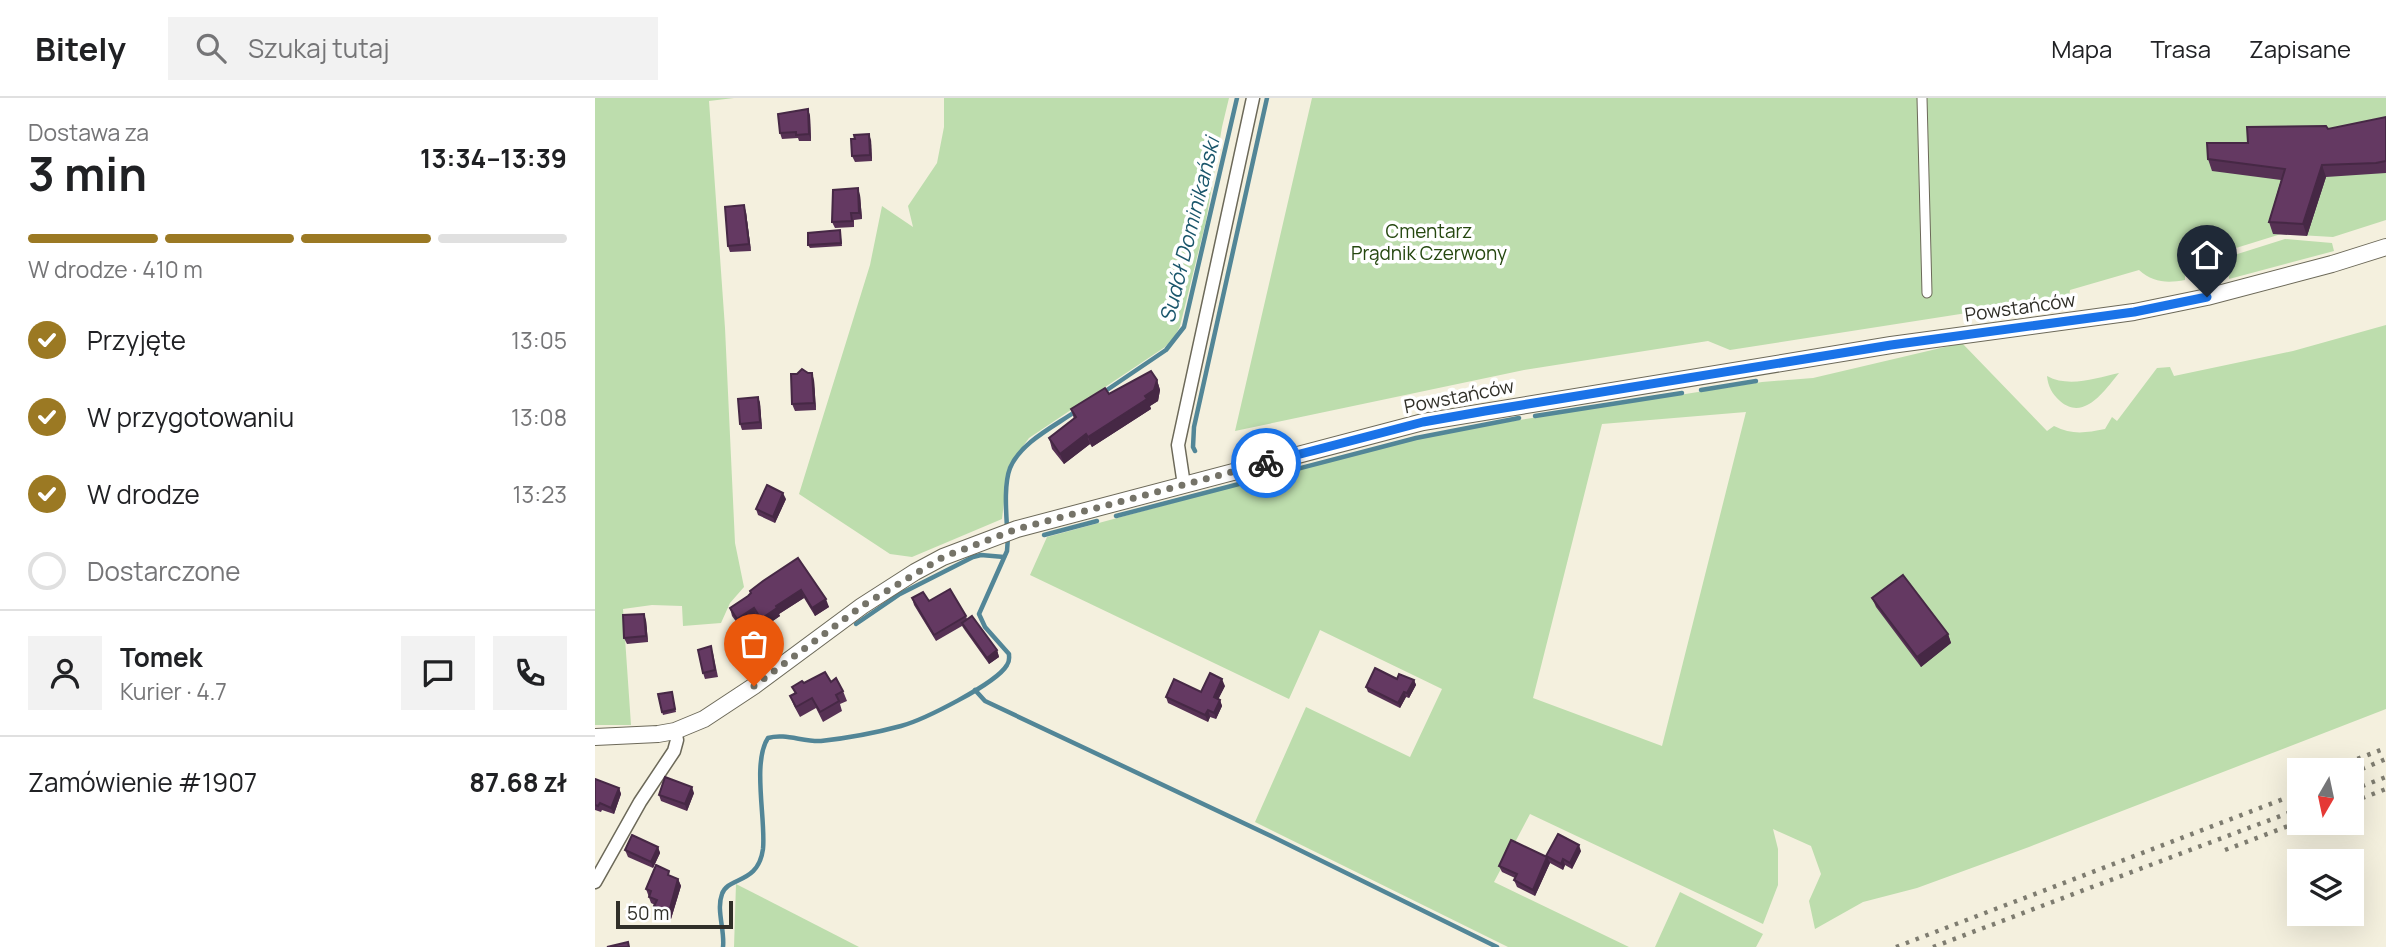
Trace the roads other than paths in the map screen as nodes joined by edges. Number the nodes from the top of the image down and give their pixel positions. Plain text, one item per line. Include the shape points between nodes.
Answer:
1 (1253, 98) edge
2 (1923, 98) edge
3 (2386, 247) edge
4 (1927, 293) dead end
5 (1184, 485) junction
6 (675, 731) junction
7 (595, 737) edge
8 (595, 882) edge

1 - 5 street via 1178,445
2 - 4 street
3 - 5 street, Powstańców via 2164,307 1891,345 1446,418
5 - 6 street, Powstańców via 1017,529 943,557 891,587 718,712
6 - 7 street, Powstańców
6 - 8 street via 674,751

